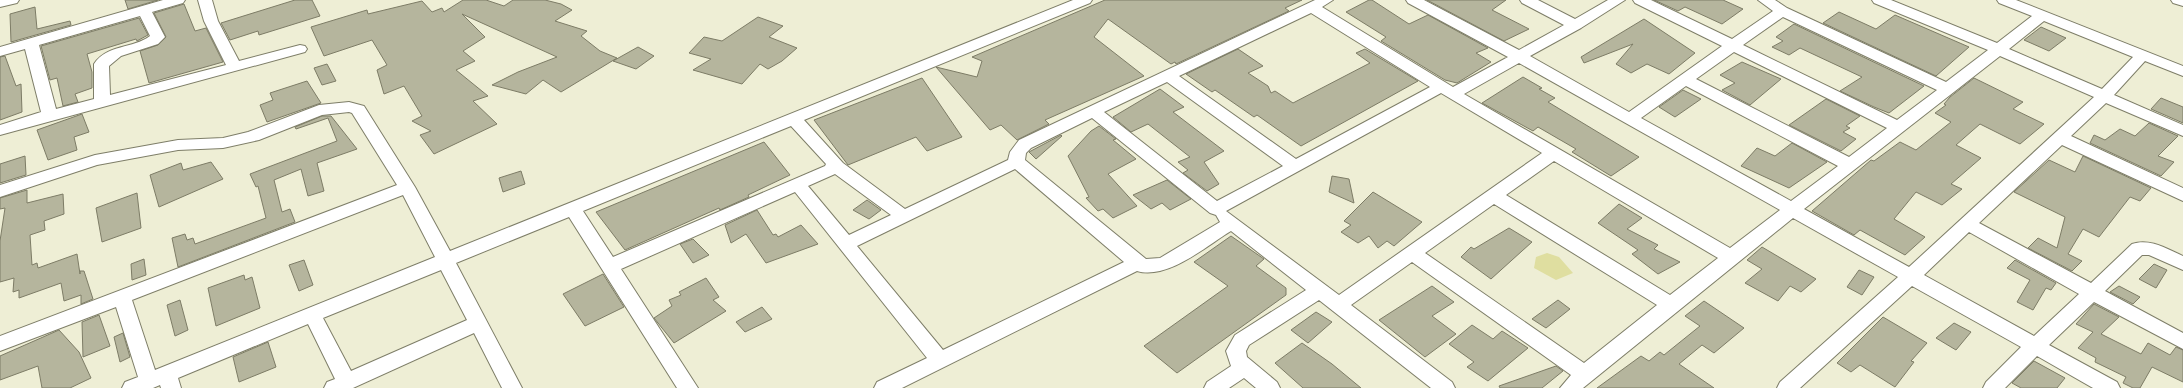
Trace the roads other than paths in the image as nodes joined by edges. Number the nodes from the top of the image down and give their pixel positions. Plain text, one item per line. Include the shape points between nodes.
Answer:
1 (12, 0) edge
2 (178, 0) edge
3 (204, 0) edge
4 (1085, 0) edge
5 (1326, 0) edge
6 (1413, 0) edge
7 (1527, 0) edge
8 (1618, 0) edge
9 (1640, 0) edge
10 (1765, 0) edge
11 (1879, 0) edge
12 (2004, 0) edge
13 (2178, 0) edge
14 (2183, 2) edge
15 (0, 3) edge
16 (1311, 7) junction
17 (144, 10) junction
18 (1782, 11) junction
19 (2043, 16) junction
20 (1576, 25) junction
21 (31, 44) junction
22 (1734, 45) junction
23 (300, 49) dead end
24 (2000, 50) junction
25 (0, 52) edge
26 (2143, 55) junction
27 (1520, 57) junction
28 (235, 68) junction
29 (2183, 71) edge
30 (1168, 76) junction
31 (1685, 79) junction
32 (1948, 89) junction
33 (1447, 90) junction
34 (2104, 96) junction
35 (102, 102) junction
36 (1094, 112) junction
37 (50, 115) junction
38 (793, 118) junction
39 (1629, 119) junction
40 (1899, 128) junction
41 (0, 130) edge
42 (2183, 131) edge
43 (2059, 137) junction
44 (1554, 154) junction
45 (1017, 162) junction
46 (1850, 165) junction
47 (835, 166) junction
48 (1295, 166) junction
49 (798, 185) junction
50 (407, 187) junction
51 (0, 191) edge
52 (2183, 195) edge
53 (1494, 196) junction
54 (572, 208) junction
55 (1216, 209) junction
56 (1792, 211) junction
57 (903, 216) junction
58 (1232, 222) junction
59 (1966, 224) junction
60 (846, 244) junction
61 (1413, 253) junction
62 (1731, 257) junction
63 (444, 260) junction
64 (1137, 263) junction
65 (2183, 264) edge
66 (610, 266) junction
67 (1910, 277) junction
68 (1320, 290) junction
69 (2094, 293) junction
70 (122, 298) junction
71 (1338, 305) junction
72 (1671, 305) junction
73 (312, 314) junction
74 (478, 323) junction
75 (2183, 342) edge
76 (0, 344) edge
77 (2034, 345) junction
78 (940, 360) junction
79 (1245, 367) junction
80 (1584, 374) junction
81 (155, 383) edge
82 (341, 385) edge
83 (512, 388) edge
84 (688, 388) edge
85 (884, 388) edge
86 (1214, 388) edge
87 (1270, 388) edge
88 (1445, 388) edge
89 (1570, 388) edge
90 (1787, 388) edge
91 (1993, 388) edge
92 (2110, 388) edge

1 - 15 street
2 - 17 street
3 - 28 street via 211,21
4 - 38 street
5 - 16 street
6 - 27 street
7 - 20 street
8 - 20 street
9 - 22 street
10 - 18 street
11 - 24 street
12 - 19 street
13 - 14 street
16 - 30 street
16 - 33 street
17 - 21 street
17 - 35 street via 158,37 116,53 101,64
18 - 22 street
18 - 32 street
19 - 24 street
19 - 26 street
20 - 27 street
21 - 25 street
21 - 37 street
22 - 31 street
22 - 40 street
23 - 28 street
24 - 32 street
24 - 34 street
26 - 29 street
26 - 34 street
27 - 33 street
27 - 39 street
28 - 35 street
30 - 36 street
30 - 48 street
31 - 39 street
31 - 46 street
32 - 40 street
33 - 44 street
33 - 48 street
34 - 42 street
34 - 43 street
35 - 37 street
36 - 45 street via 1025,144 1018,151
36 - 55 street
37 - 41 street
38 - 47 street
38 - 54 street
39 - 56 street
40 - 46 street
43 - 52 street
43 - 59 street
44 - 53 street
44 - 62 street
45 - 57 street
45 - 64 street
46 - 56 street
47 - 49 street
47 - 57 street
48 - 55 street
49 - 60 street
49 - 66 street
50 - 51 street via 358,109 349,106 319,110 253,136 223,143 178,145 95,160
50 - 63 street
50 - 70 street
53 - 61 street
53 - 72 street
54 - 63 street
54 - 66 street
55 - 58 street
56 - 62 street
56 - 67 street
57 - 60 street
58 - 64 street via 1164,264 1144,266
58 - 68 street
59 - 67 street
59 - 69 street
60 - 78 street
61 - 71 street
61 - 80 street
62 - 72 street
63 - 73 street
63 - 74 street
64 - 78 street
65 - 69 street via 2152,249 2140,247
66 - 84 street
67 - 77 street
67 - 90 street
68 - 71 street
68 - 79 street via 1242,340 1236,351 1238,361
69 - 75 street
69 - 77 street
70 - 76 street
70 - 81 street
71 - 88 street
72 - 80 street
73 - 81 street
73 - 82 street
74 - 82 street
74 - 83 street
77 - 91 street
77 - 92 street
78 - 85 street
79 - 86 street
79 - 87 street
80 - 89 street

